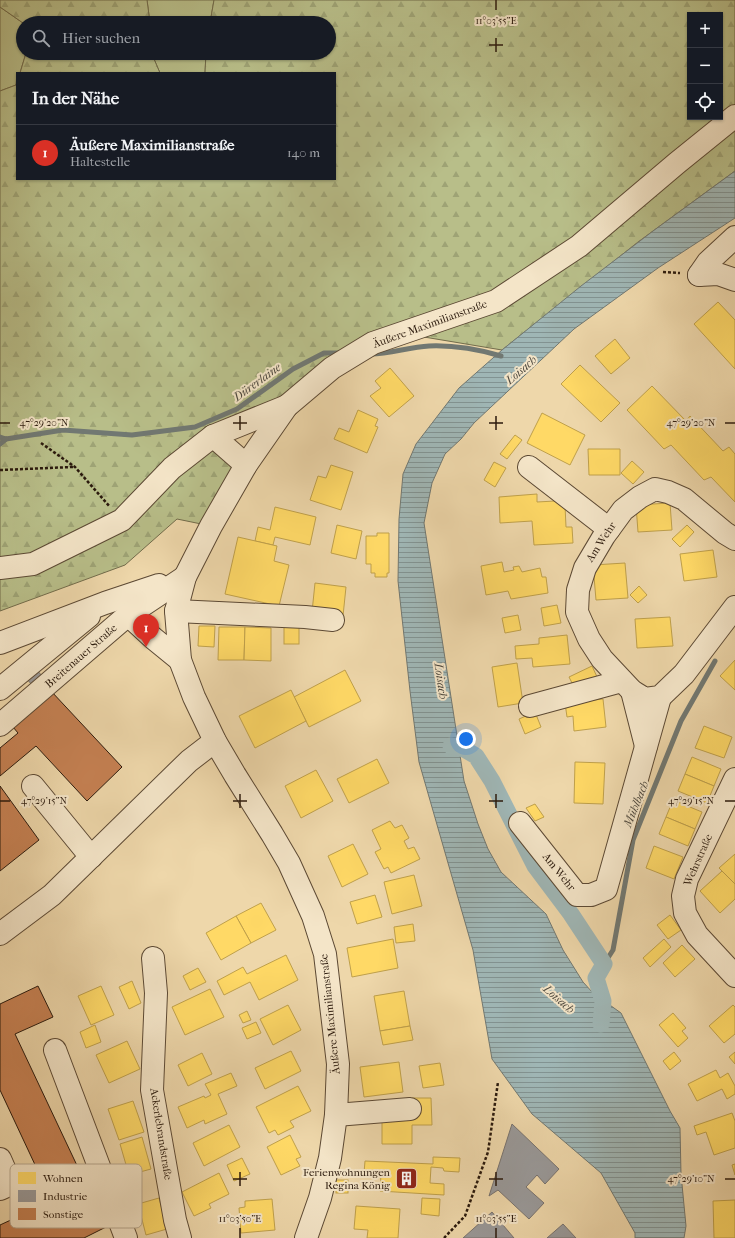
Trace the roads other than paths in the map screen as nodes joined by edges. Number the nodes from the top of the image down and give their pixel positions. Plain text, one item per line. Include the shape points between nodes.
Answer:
1 (735, 116) edge
2 (735, 237) edge
3 (735, 280) edge
4 (287, 406) junction
5 (213, 436) junction
6 (246, 465) junction
7 (529, 467) dead end
8 (609, 529) junction
9 (735, 539) edge
10 (0, 568) edge
11 (185, 576) junction
12 (105, 603) junction
13 (735, 607) edge
14 (176, 611) junction
15 (128, 615) junction
16 (333, 620) dead end
17 (0, 643) edge
18 (180, 660) junction
19 (627, 686) junction
20 (0, 689) edge
21 (660, 697) junction
22 (530, 706) dead end
23 (0, 724) edge
24 (215, 741) junction
25 (646, 747) junction
26 (735, 779) edge
27 (33, 786) dead end
28 (520, 824) dead end
29 (92, 857) junction
30 (0, 932) edge
31 (152, 958) dead end
32 (735, 976) edge
33 (55, 1050) dead end
34 (410, 1109) dead end
35 (336, 1115) junction
36 (0, 1159) edge
37 (98, 1164) edge
38 (10, 1182) edge
39 (10, 1184) edge
40 (0, 1189) edge
41 (122, 1228) edge
42 (126, 1238) edge
43 (180, 1238) edge
44 (306, 1238) edge

1 - 4 street, Äußere Maximilianstraße via 579,246 496,300 373,343 332,368
2 - 3 street via 708,262 699,275 718,274
4 - 5 street
4 - 6 street, Äußere Maximilianstraße
5 - 6 street
5 - 10 street via 172,468 122,520 33,564
6 - 11 street, Äußere Maximilianstraße
7 - 8 street
8 - 9 street, Am Wehr via 623,510 640,496 655,489 684,499
8 - 19 street, Am Wehr via 585,568 578,590 577,612 589,639 602,659
11 - 12 street
11 - 14 street, Äußere Maximilianstraße
11 - 15 street, Breitenauer Straße
12 - 17 street
12 - 20 street
13 - 21 street via 684,674
14 - 16 street via 306,608
14 - 18 street, Äußere Maximilianstraße
15 - 18 street
15 - 23 street, Breitenauer Straße
18 - 24 street, Äußere Maximilianstraße
19 - 21 street, Am Wehr via 645,699
19 - 22 street
19 - 25 street, Am Wehr
21 - 25 street, Am Wehr
24 - 29 street via 189,761
24 - 35 street, Äußere Maximilianstraße via 285,857 313,916 325,954 330,986 338,1064
25 - 28 street, Am Wehr via 606,888 591,895 577,895
26 - 32 street, Wehrstraße via 687,879 683,896 684,913 697,934
27 - 29 street
29 - 30 street via 52,895
31 - 43 street, Ackerlebrandstraße via 156,993 152,1090
33 - 37 street
34 - 35 street
35 - 44 street, Äußere Maximilianstraße via 330,1158
36 - 38 street
39 - 40 street
41 - 42 street

